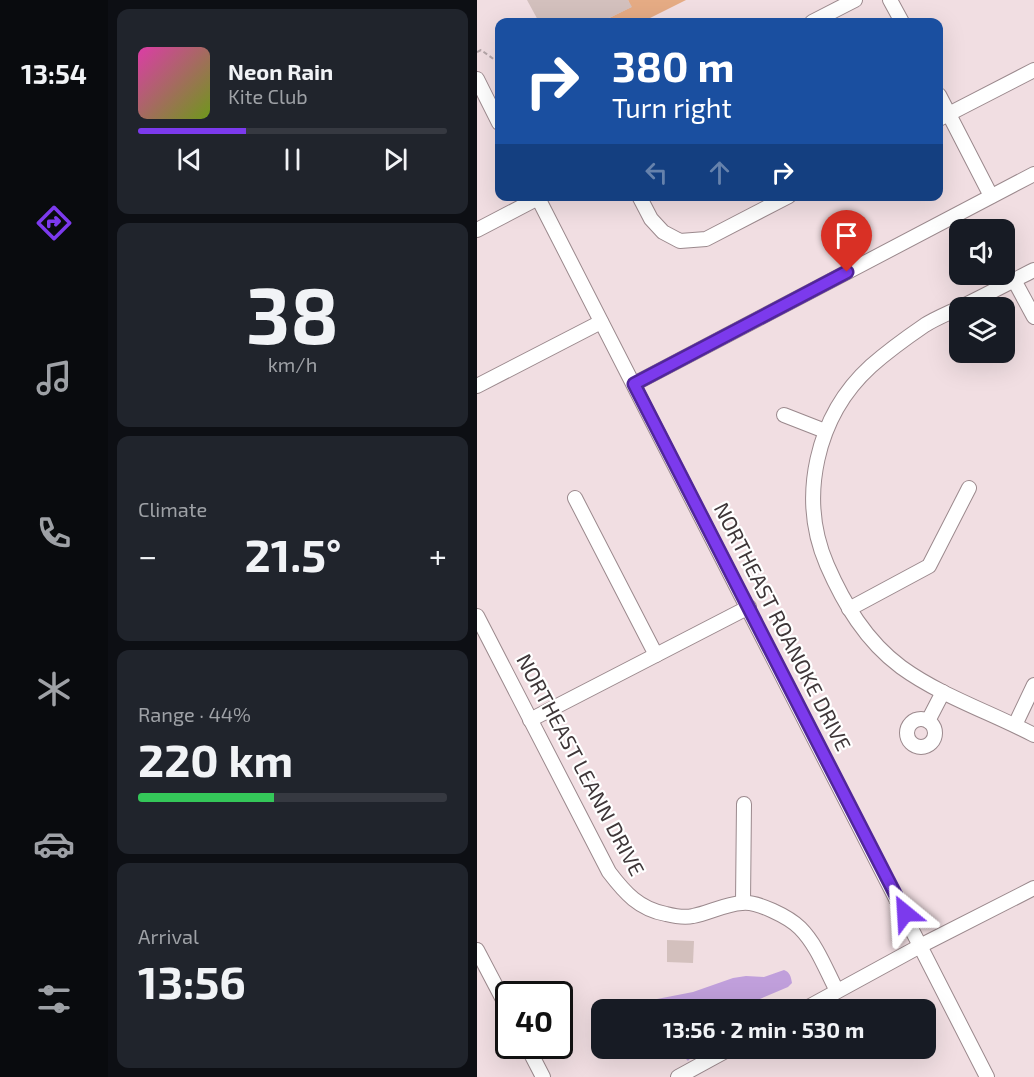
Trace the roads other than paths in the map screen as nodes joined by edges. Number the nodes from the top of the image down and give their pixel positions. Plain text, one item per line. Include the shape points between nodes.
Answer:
1 (855, 0) edge
2 (890, 0) edge
3 (820, 18) edge
4 (900, 18) edge
5 (1034, 70) edge
6 (477, 79) edge
7 (495, 115) edge
8 (944, 116) edge
9 (1034, 174) edge
10 (991, 196) junction
11 (531, 201) edge
12 (541, 201) edge
13 (642, 201) edge
14 (779, 201) edge
15 (477, 230) edge
16 (1034, 270) edge
17 (1015, 280) edge
18 (1015, 282) edge
19 (1004, 285) edge
20 (1034, 317) edge
21 (601, 322) junction
22 (634, 384) junction
23 (477, 386) edge
24 (784, 415) dead end
25 (825, 431) junction
26 (969, 488) dead end
27 (575, 498) dead end
28 (749, 607) junction
29 (849, 609) junction
30 (477, 616) edge
31 (656, 655) junction
32 (1034, 685) edge
33 (942, 692) junction
34 (530, 720) junction
35 (928, 721) dead end
36 (1015, 725) junction
37 (1034, 735) edge
38 (744, 804) dead end
39 (1034, 888) edge
40 (743, 902) junction
41 (921, 945) junction
42 (477, 950) edge
43 (495, 984) edge
44 (837, 991) junction
45 (823, 999) edge
46 (534, 1059) edge
47 (711, 1059) edge
48 (543, 1077) edge
49 (678, 1077) edge
50 (987, 1077) edge

1 - 3 street
2 - 4 street
5 - 8 street
6 - 7 street
8 - 10 street
9 - 10 street
10 - 22 street
11 - 15 street
12 - 21 street, NORTHEAST ROANOKE DRIVE
13 - 14 street via 663,232 680,241 707,239
16 - 17 street
18 - 20 street
19 - 25 street via 927,324 869,368
21 - 22 street, NORTHEAST ROANOKE DRIVE
21 - 23 street
22 - 28 street, NORTHEAST ROANOKE DRIVE
24 - 25 street
25 - 29 street via 814,473 818,545
26 - 29 street via 929,566
27 - 31 street
28 - 31 street
28 - 41 street, NORTHEAST ROANOKE DRIVE
29 - 33 street via 870,639 901,667
30 - 34 street, NORTHEAST LEANN DRIVE
31 - 34 street
32 - 36 street
33 - 35 street
33 - 36 street
34 - 40 street, NORTHEAST LEANN DRIVE via 609,872 637,904 655,912 691,916
36 - 37 street
38 - 40 street
39 - 41 street
40 - 44 street via 766,908 799,927
41 - 44 street
41 - 50 street, NORTHEAST ROANOKE DRIVE
42 - 43 street
44 - 45 street
46 - 48 street
47 - 49 street

